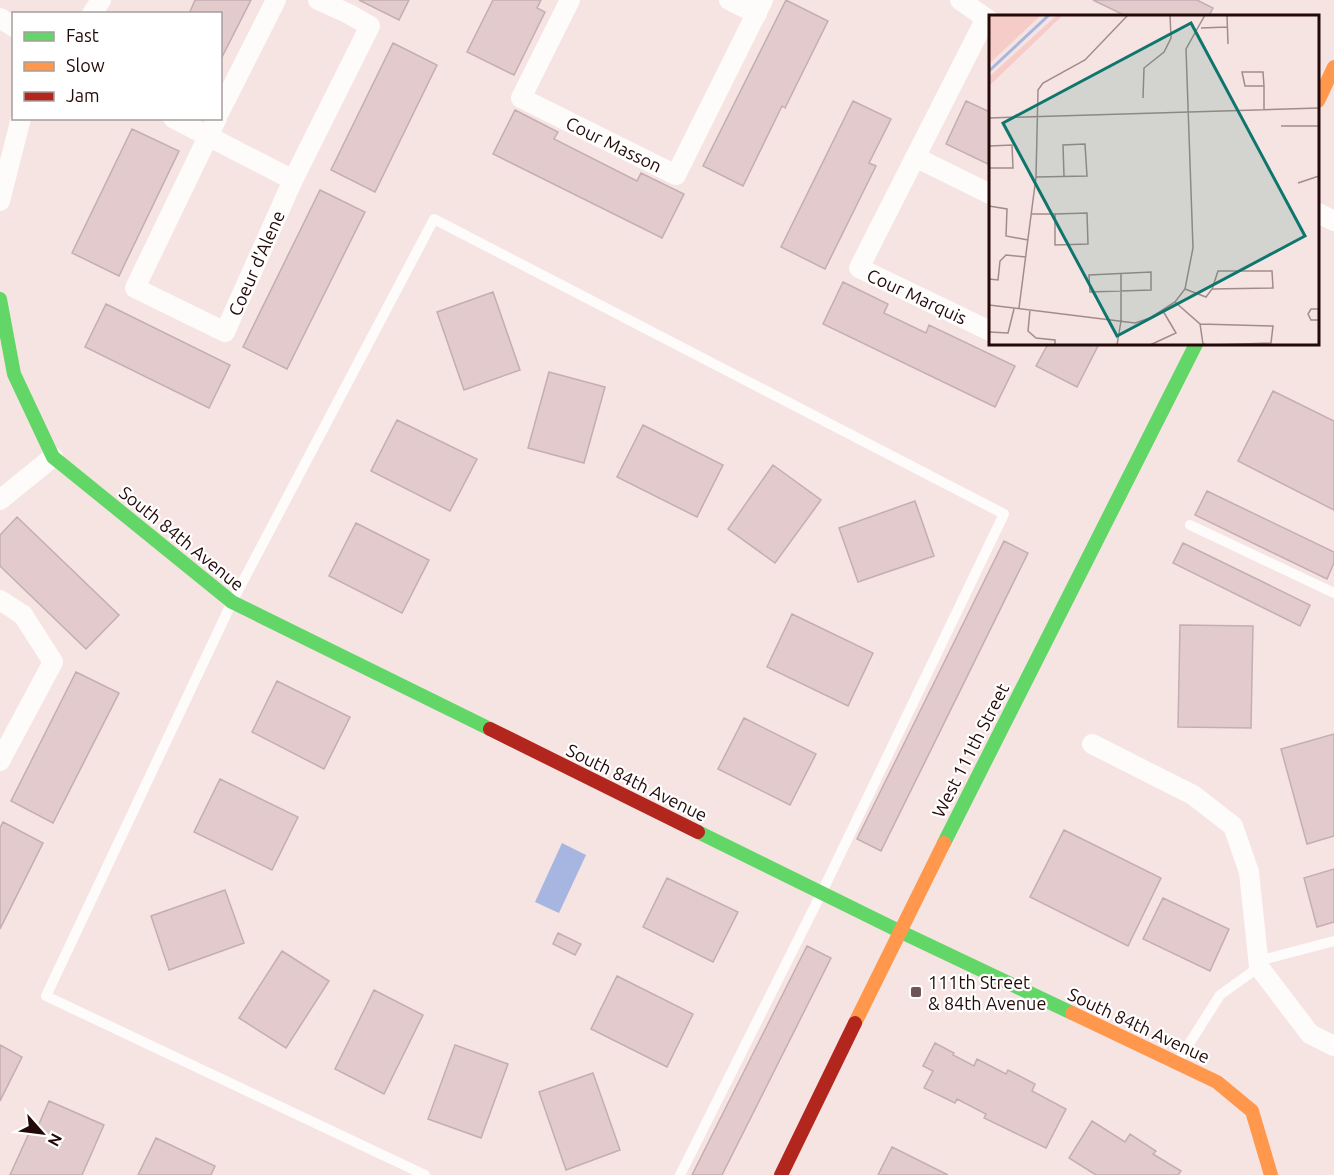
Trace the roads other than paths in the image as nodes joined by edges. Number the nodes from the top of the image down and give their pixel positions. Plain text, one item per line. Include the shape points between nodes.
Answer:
1 (276, 0) edge
2 (318, 0) edge
3 (570, 0) edge
4 (729, 0) edge
5 (960, 0) edge
6 (760, 7) edge
7 (988, 20) edge
8 (1334, 67) edge
9 (1319, 97) edge
10 (222, 107) edge
11 (20, 120) edge
12 (182, 120) edge
13 (212, 127) edge
14 (915, 157) junction
15 (293, 180) junction
16 (989, 194) edge
17 (0, 201) edge
18 (1319, 214) edge
19 (1334, 221) edge
20 (0, 299) edge
21 (989, 331) edge
22 (1195, 345) edge
23 (7, 377) edge
24 (53, 457) junction
25 (0, 500) edge
26 (1190, 525) dead end
27 (1334, 594) edge
28 (0, 600) edge
29 (232, 602) junction
30 (1092, 744) dead end
31 (0, 761) edge
32 (822, 892) junction
33 (899, 931) junction
34 (1334, 941) edge
35 (1258, 964) junction
36 (1334, 1046) edge
37 (1177, 1063) junction
38 (425, 1175) edge
39 (680, 1175) edge
40 (781, 1175) edge
41 (1271, 1175) edge

1 - 10 street
2 - 15 street, Coeur d'Alene via 370,26
3 - 6 street, Cour Masson via 521,98 676,175
4 - 6 street, Cour Masson
5 - 7 street
7 - 14 street, Cour Marquis
8 - 9 street
11 - 17 street
12 - 13 street
13 - 15 street
13 - 15 street, Coeur d'Alene via 135,288 225,332
14 - 16 street
14 - 21 street, Cour Marquis via 859,268
18 - 19 street
20 - 23 street, South 84th Avenue
22 - 33 street, West 111th Street
23 - 24 street, South 84th Avenue
24 - 25 street
24 - 29 street, South 84th Avenue
26 - 27 lane
28 - 31 street via 23,615 52,662
29 - 32 street, South 84th Avenue
29 - 32 lane via 434,219 1004,514
29 - 38 lane via 46,996
30 - 35 street via 1193,795 1233,826 1249,872
32 - 33 street, South 84th Avenue
32 - 39 lane
33 - 37 street, South 84th Avenue
33 - 40 street, West 111th Street
34 - 35 lane
35 - 36 street via 1310,1034
35 - 37 lane via 1220,995
37 - 41 street, South 84th Avenue via 1217,1082 1252,1111

